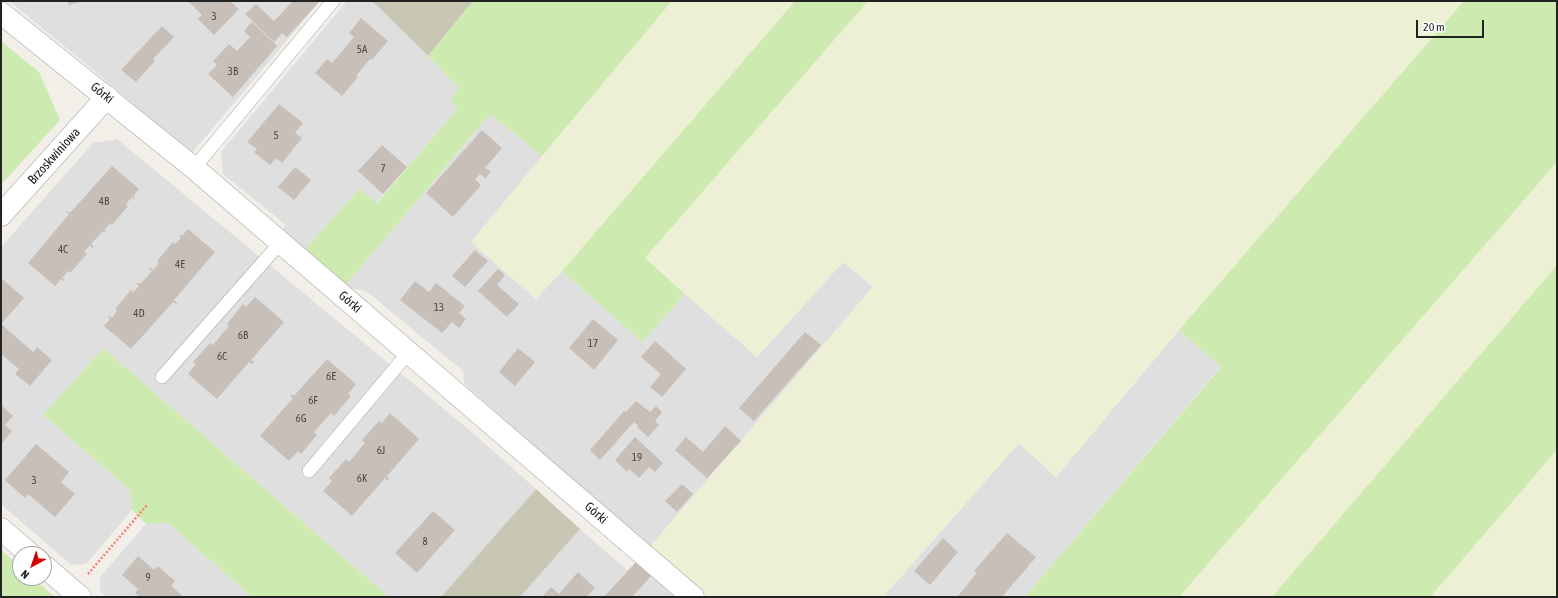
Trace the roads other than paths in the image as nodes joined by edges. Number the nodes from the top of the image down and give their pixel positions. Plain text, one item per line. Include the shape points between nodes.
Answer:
1 (333, 1) edge
2 (1, 13) edge
3 (107, 97) junction
4 (194, 168) junction
5 (1, 215) edge
6 (281, 242) junction
7 (409, 352) junction
8 (162, 377) dead end
9 (309, 471) dead end
10 (1, 529) edge
11 (21, 546) edge
12 (52, 573) edge
13 (77, 594) edge
14 (693, 597) edge

1 - 4 lane
2 - 3 street, Górki
3 - 4 street, Górki
3 - 5 street, Brzoskwiniowa
4 - 6 street, Górki
6 - 7 street, Górki
6 - 8 lane
7 - 9 lane
7 - 14 street, Górki
10 - 11 street
12 - 13 street

